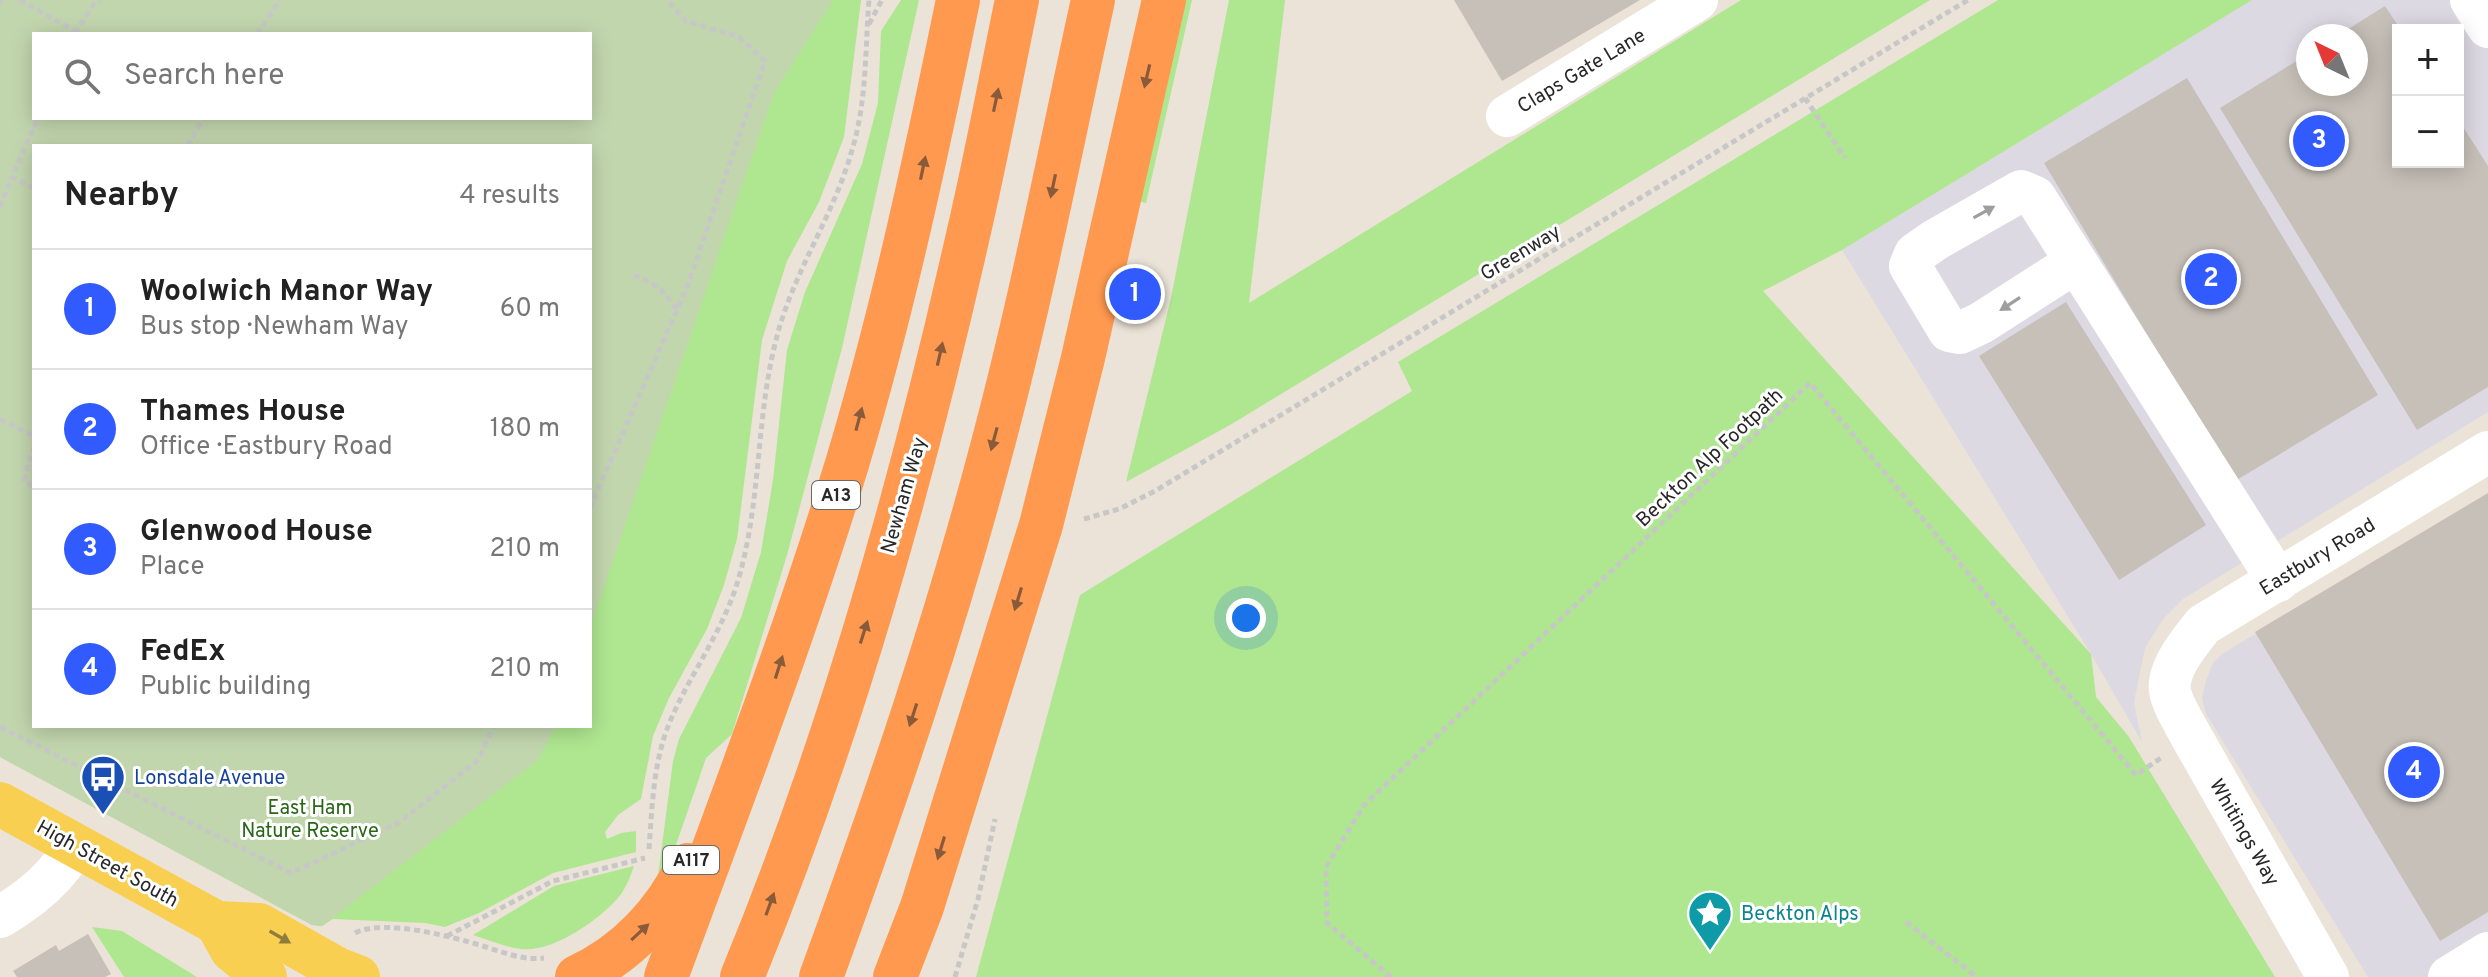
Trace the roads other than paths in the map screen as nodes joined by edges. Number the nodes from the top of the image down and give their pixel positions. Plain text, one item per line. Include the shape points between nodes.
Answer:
1 (958, 0) edge
2 (1017, 0) edge
3 (1093, 0) edge
4 (1164, 0) edge
5 (1697, 0) edge
6 (2471, 0) edge
7 (1655, 11) edge
8 (2488, 27) edge
9 (1507, 116) dead end
10 (2076, 262) junction
11 (2488, 452) edge
12 (2278, 581) junction
13 (2169, 683) joint
14 (765, 710) junction
15 (0, 804) edge
16 (76, 845) junction
17 (922, 907) junction
18 (0, 917) edge
19 (217, 923) junction
20 (2488, 953) edge
21 (355, 956) edge
22 (265, 977) edge
23 (577, 977) edge
24 (666, 977) edge
25 (742, 977) edge
26 (821, 977) edge
27 (895, 977) edge
28 (918, 977) edge
29 (2328, 977) edge
30 (2449, 977) edge

14 -> 1 highway, A13 via 847,464 909,235
25 -> 2 highway, Newham Way via 817,778 878,584 925,417
3 -> 26 highway via 1041,244 944,620
4 -> 17 highway via 1041,525
5 - 7 street, Claps Gate Lane
6 - 8 street
7 - 9 street, Claps Gate Lane
10 -> 10 street via 1960,333 1949,331 1910,266 1915,254 1935,240 2021,191 2035,197
10 - 12 street
11 - 12 street, Eastbury Road
12 - 13 street, Eastbury Road via 2203,625
13 - 29 street, Whitings Way via 2191,736
23 -> 14 highway, A117 via 623,948 674,894
14 - 24 highway, A13
15 - 16 main road, High Street South
16 - 18 street via 61,870
16 - 19 main road, High Street South
17 - 27 highway
17 - 28 highway
19 -> 21 main road, High Street South via 259,925 337,969
19 - 22 main road, High Street South via 232,950
20 - 30 street

